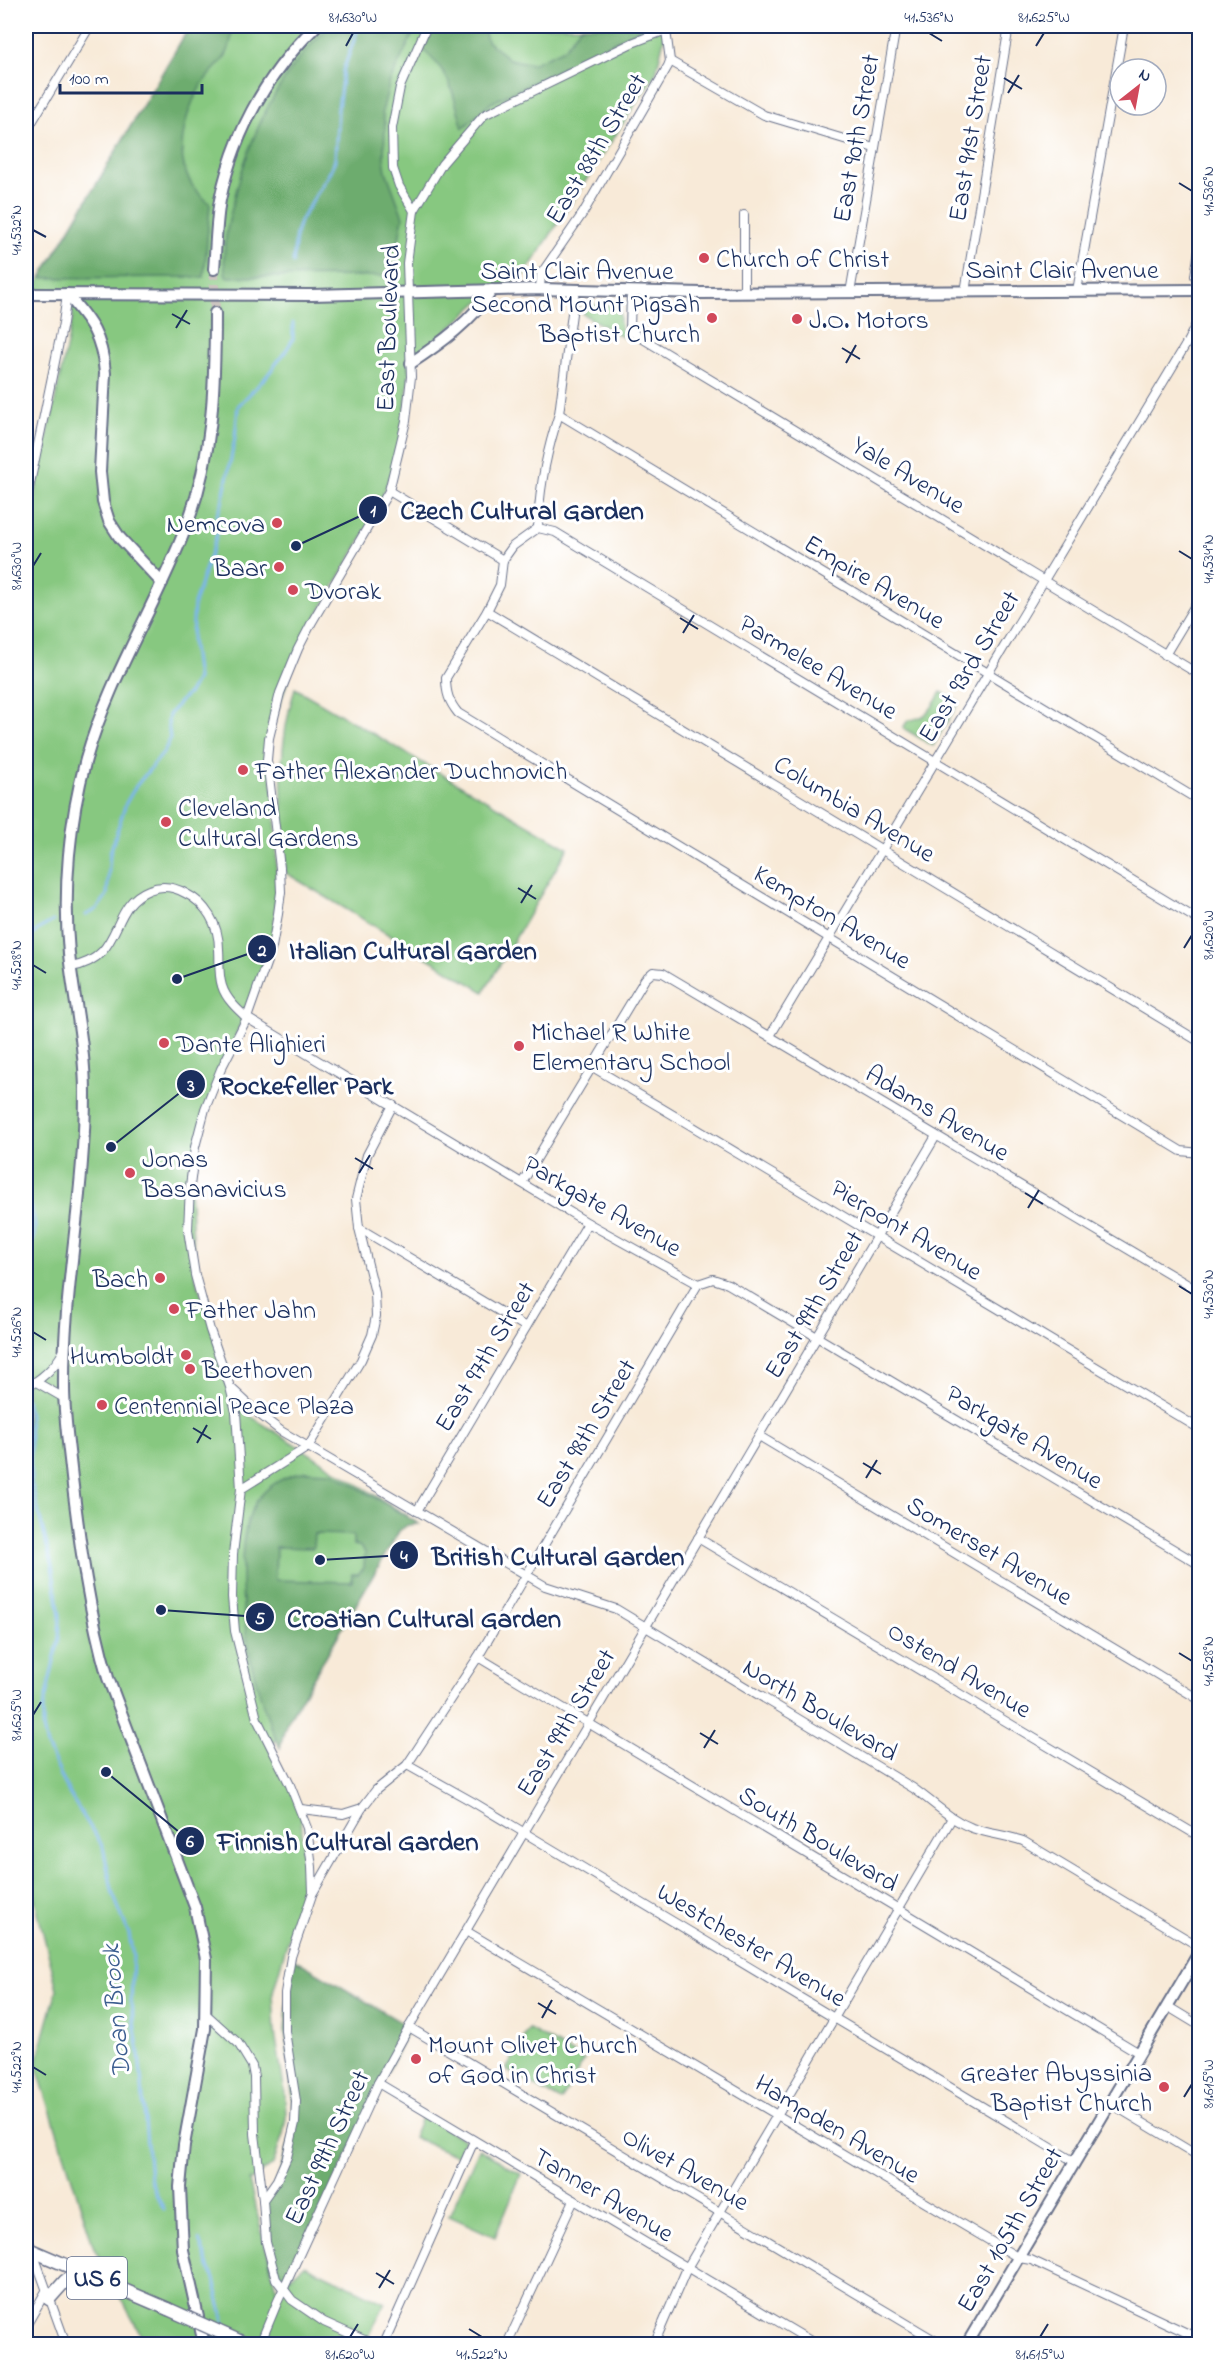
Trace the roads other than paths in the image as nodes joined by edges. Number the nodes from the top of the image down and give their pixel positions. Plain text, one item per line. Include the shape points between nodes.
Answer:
1 (90, 26) edge
2 (316, 26) edge
3 (427, 26) edge
4 (896, 26) edge
5 (1009, 26) edge
6 (1124, 26) edge
7 (668, 28) edge
8 (670, 62) junction
9 (26, 132) edge
10 (874, 148) junction
11 (414, 211) junction
12 (744, 215) dead end
13 (1200, 243) edge
14 (214, 269) tunnel mouth
15 (1200, 288) edge
16 (540, 289) junction
17 (492, 290) junction
18 (575, 290) junction
19 (631, 291) junction
20 (1077, 291) junction
21 (409, 292) junction
22 (850, 292) junction
23 (965, 292) junction
24 (744, 293) junction
25 (26, 294) edge
26 (67, 294) junction
27 (214, 313) tunnel mouth
28 (1200, 317) edge
29 (411, 363) junction
30 (559, 414) junction
31 (389, 491) junction
32 (26, 503) edge
33 (538, 528) junction
34 (503, 560) junction
35 (1044, 580) junction
36 (162, 583) junction
37 (1200, 597) edge
38 (488, 611) junction
39 (1166, 655) junction
40 (988, 674) junction
41 (1200, 675) edge
42 (936, 761) junction
43 (1200, 801) edge
44 (883, 849) junction
45 (1200, 921) edge
46 (829, 938) junction
47 (71, 968) junction
48 (247, 1018) junction
49 (770, 1036) junction
50 (1200, 1041) edge
51 (591, 1066) junction
52 (393, 1105) junction
53 (936, 1136) junction
54 (1200, 1153) edge
55 (522, 1183) junction
56 (588, 1223) junction
57 (359, 1228) junction
58 (878, 1236) junction
59 (698, 1284) junction
60 (1200, 1292) edge
61 (526, 1327) junction
62 (818, 1336) junction
63 (65, 1349) junction
64 (30, 1385) edge
65 (230, 1387) junction
66 (64, 1398) junction
67 (1200, 1429) edge
68 (759, 1436) junction
69 (309, 1447) junction
70 (241, 1489) junction
71 (417, 1511) junction
72 (699, 1538) junction
73 (1200, 1565) edge
74 (525, 1575) junction
75 (645, 1629) junction
76 (478, 1657) junction
77 (1200, 1701) edge
78 (588, 1724) junction
79 (407, 1765) junction
80 (362, 1808) junction
81 (301, 1809) junction
82 (952, 1818) junction
83 (523, 1832) junction
84 (1200, 1837) edge
85 (313, 1892) junction
86 (899, 1910) junction
87 (466, 1931) junction
88 (1200, 1949) edge
89 (1167, 2006) junction
90 (207, 2015) junction
91 (834, 2017) junction
92 (1200, 2026) edge
93 (409, 2027) junction
94 (1139, 2053) junction
95 (378, 2083) junction
96 (1110, 2103) junction
97 (776, 2115) junction
98 (474, 2141) junction
99 (1200, 2157) edge
100 (1075, 2162) junction
101 (263, 2200) junction
102 (574, 2200) junction
103 (720, 2212) junction
104 (26, 2232) edge
105 (29, 2249) edge
106 (1019, 2258) junction
107 (687, 2268) junction
108 (82, 2271) junction
109 (283, 2290) junction
110 (48, 2295) junction
111 (26, 2326) edge
112 (1200, 2339) edge
113 (808, 2342) edge
114 (66, 2344) edge
115 (204, 2344) edge
116 (246, 2344) edge
117 (260, 2344) edge
118 (373, 2344) edge
119 (384, 2344) edge
120 (507, 2344) edge
121 (654, 2344) edge
122 (941, 2344) edge
123 (967, 2344) edge

1 - 9 street
2 - 14 main road via 263,88 242,129 220,201
3 - 11 street, East Boulevard via 399,87 392,128 394,175
4 - 10 street, East 90th Street
5 - 23 street, East 91st Street
6 - 20 street
7 - 8 street, East 88th Street
7 - 11 street, East Boulevard via 484,115 442,164
8 - 10 street via 764,115
8 - 16 street, East 88th Street via 583,213 541,274
10 - 22 street, East 90th Street
11 - 21 street, East Boulevard via 408,252
12 - 24 street
13 - 15 street via 1195,276
15 - 20 main road, Saint Clair Avenue
16 - 17 main road, Saint Clair Avenue
16 - 18 main road, Saint Clair Avenue
17 - 21 main road, Saint Clair Avenue
17 - 29 main road via 483,305 458,329
18 - 19 main road, Saint Clair Avenue
18 - 30 street
19 - 24 main road, Saint Clair Avenue
19 - 35 street, Yale Avenue via 630,332
20 - 23 main road, Saint Clair Avenue
21 - 26 main road, Saint Clair Avenue
21 - 29 street, East Boulevard
22 - 23 main road, Saint Clair Avenue
22 - 24 main road, Saint Clair Avenue
25 - 26 main road, Saint Clair Avenue
26 - 32 street
26 - 36 main road via 93,327 103,356 100,472 106,513 120,538
27 - 36 main road via 215,388 209,443 194,504
28 - 35 street, East 93rd Street
29 - 31 street, East Boulevard via 406,421
30 - 33 street via 539,506
30 - 40 street, Empire Avenue
31 - 34 street
31 - 48 street, East Boulevard via 312,622 280,693 267,760 281,892 272,947
33 - 34 street via 521,539
33 - 42 street, Parmelee Avenue via 555,532
34 - 38 street via 500,585
35 - 39 street, Yale Avenue
35 - 40 street, East 93rd Street
36 - 47 main road via 109,696 86,759 74,816 67,909
37 - 39 street
38 - 44 street, Columbia Avenue
38 - 46 street, Kempton Avenue via 446,678 446,691 458,714
39 - 41 street, Yale Avenue
40 - 42 street, East 93rd Street
40 - 43 street, Empire Avenue
42 - 44 street, East 93rd Street
42 - 45 street, Parmelee Avenue
44 - 46 street, East 93rd Street
44 - 50 street, Columbia Avenue
46 - 49 street, East 93rd Street
46 - 54 street, Kempton Avenue via 1181,1151
47 - 48 street, Parkgate Avenue via 91,963 99,956 127,907 143,892 159,887 178,890 201,904 213,922 222,986
47 - 63 main road via 85,1094
48 - 52 street, Parkgate Avenue
48 - 65 street, East Boulevard via 220,1069 205,1109 190,1186 188,1230 192,1264
49 - 51 street, Adams Avenue via 663,973 653,972
49 - 53 street, Adams Avenue
51 - 55 street
51 - 58 street, Pierpont Avenue
52 - 55 street, Parkgate Avenue
52 - 57 street via 361,1172 356,1199
53 - 58 street, East 99th Street
53 - 60 street, Adams Avenue
55 - 56 street, Parkgate Avenue
56 - 59 street, Parkgate Avenue
56 - 61 street, East 97th Street
57 - 61 street
57 - 69 street via 375,1293 372,1335
58 - 62 street, East 99th Street
58 - 67 street, Pierpont Avenue
59 - 62 street, Parkgate Avenue via 713,1280 728,1284
59 - 74 street, East 98th Street
61 - 71 street, East 97th Street
62 - 68 street, East 99th Street
62 - 73 street, Parkgate Avenue
63 - 64 street via 53,1367
63 - 66 main road
64 - 66 street
65 - 69 street, North Boulevard via 259,1414
65 - 70 street, East Boulevard via 238,1432
66 - 90 main road via 78,1531 99,1643 108,1678 195,1907 206,1959
68 - 72 street, East 99th Street
68 - 77 street, Somerset Avenue
69 - 70 street
69 - 71 street, North Boulevard
70 - 81 street, East Boulevard via 232,1554 235,1631 257,1719
71 - 74 street, North Boulevard
72 - 75 street, East 99th Street
72 - 84 street, Ostend Avenue
74 - 75 street, North Boulevard via 573,1597 616,1610
74 - 76 street, East 98th Street
75 - 78 street, East 99th Street
75 - 82 street, North Boulevard via 913,1788
76 - 78 street, South Boulevard
76 - 79 street, East 98th Street
78 - 83 street, East 99th Street
78 - 86 street, South Boulevard
79 - 80 street, East 98th Street via 376,1790
79 - 83 street, Westchester Avenue
80 - 81 street via 343,1814
80 - 85 street, East 98th Street
81 - 85 street, East Boulevard via 310,1842
82 - 86 street
82 - 88 street, North Boulevard via 1023,1841
83 - 87 street, East 99th Street
83 - 91 street, Westchester Avenue
85 - 101 street, East Boulevard via 291,1957 285,1994 285,2031 296,2101 294,2129 281,2170
86 - 91 street
86 - 94 street, South Boulevard
87 - 93 street, East 99th Street
87 - 97 street, Hampden Avenue
88 - 89 main road, East 105th Street
89 - 92 street
89 - 94 main road, East 105th Street
90 - 101 street via 238,2043 252,2066
90 - 115 main road via 182,2155 180,2205 183,2250
91 - 97 street
91 - 100 street, Westchester Avenue
93 - 95 street, East 99th Street
93 - 103 street, Olivet Avenue
94 - 96 main road, East 105th Street
95 - 98 street, Tanner Avenue
95 - 109 street, East 99th Street
96 - 99 street
96 - 100 main road, East 105th Street
97 - 103 street
97 - 106 street, Hampden Avenue
98 - 102 street, Tanner Avenue
98 - 119 street
100 - 106 main road, East 105th Street
101 - 109 street via 271,2265
102 - 107 street, Tanner Avenue
102 - 120 street
103 - 107 street
103 - 122 street, Olivet Avenue
104 - 105 street
105 - 108 main road, US 6
105 - 110 street
106 - 112 street, Hampden Avenue
106 - 123 main road, East 105th Street
107 - 113 street, Tanner Avenue
107 - 121 street
108 - 110 main road
108 - 116 main road, US 6, bridge
109 - 117 street, East 99th Street
109 - 118 street via 324,2322
110 - 111 street
110 - 114 street

